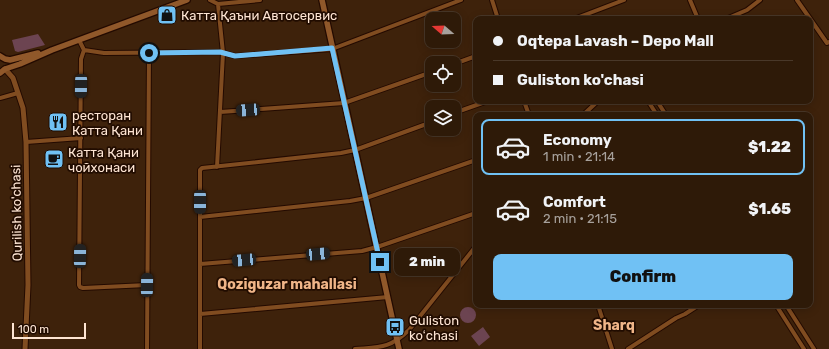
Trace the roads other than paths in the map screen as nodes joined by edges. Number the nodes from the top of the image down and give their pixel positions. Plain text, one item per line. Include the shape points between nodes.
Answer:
1 (187, 0) edge
2 (210, 0) edge
3 (260, 0) edge
4 (322, 0) edge
5 (461, 0) edge
6 (492, 0) edge
7 (624, 0) edge
8 (690, 0) edge
9 (760, 0) edge
10 (797, 0) edge
11 (218, 4) junction
12 (497, 16) edge
13 (582, 16) edge
14 (697, 16) edge
15 (733, 16) edge
16 (808, 16) edge
17 (813, 23) edge
18 (79, 40) junction
19 (829, 42) edge
20 (332, 48) junction
21 (52, 50) junction
22 (84, 50) junction
23 (149, 53) junction
24 (223, 53) junction
25 (2, 56) edge
26 (473, 57) edge
27 (461, 61) edge
28 (15, 66) junction
29 (2, 71) edge
30 (425, 74) edge
31 (13, 78) junction
32 (18, 93) junction
33 (0, 98) edge
34 (344, 103) junction
35 (480, 104) edge
36 (595, 104) edge
37 (461, 111) edge
38 (220, 112) junction
39 (586, 112) edge
40 (425, 125) edge
41 (81, 138) junction
42 (26, 142) junction
43 (355, 150) junction
44 (473, 161) edge
45 (217, 167) junction
46 (366, 198) junction
47 (473, 214) edge
48 (200, 217) junction
49 (377, 248) junction
50 (473, 250) edge
51 (200, 264) junction
52 (147, 285) junction
53 (388, 297) junction
54 (599, 308) edge
55 (694, 308) edge
56 (778, 308) edge
57 (788, 308) edge
58 (200, 314) junction
59 (398, 340) junction
60 (25, 349) edge
61 (147, 349) edge
62 (200, 349) edge
63 (355, 349) edge
64 (400, 349) edge
65 (612, 349) edge
66 (628, 349) edge
67 (804, 349) edge
68 (814, 349) edge

1 - 18 main road
2 - 11 street
3 - 11 street
4 - 20 main road
5 - 20 street
6 - 12 street
7 - 13 street
8 - 14 street
9 - 15 street
10 - 16 street
11 - 24 street
17 - 19 street via 827,43
18 - 21 main road
18 - 22 street
20 - 24 street via 235,56
20 - 34 main road
21 - 25 main road via 10,60
21 - 28 main road
22 - 23 street via 104,53
22 - 41 street via 81,66
23 - 24 street
23 - 52 street
24 - 38 street
25 - 29 main road via 6,65
26 - 27 street
28 - 29 main road
28 - 31 street, Qurilish ko'chasi
29 - 31 street, Qurilish ko'chasi
30 - 34 street
31 - 32 street, Qurilish ko'chasi
32 - 33 street
32 - 42 street, Qurilish ko'chasi via 24,117
34 - 38 street
34 - 43 main road
35 - 37 street
36 - 39 street
38 - 45 street
40 - 43 street
41 - 42 street
41 - 52 street via 80,287
42 - 60 street, Qurilish ko'chasi via 28,285
43 - 45 street
43 - 46 main road
44 - 46 street
45 - 48 street via 200,170
46 - 48 street
46 - 49 main road
47 - 49 street
48 - 51 street
49 - 51 street
49 - 53 main road
50 - 59 street via 409,330
51 - 58 street
52 - 61 street
53 - 58 street
53 - 59 main road
54 - 65 street
55 - 66 street
56 - 67 street
57 - 68 street
58 - 62 street
59 - 63 street via 384,346
59 - 64 main road

